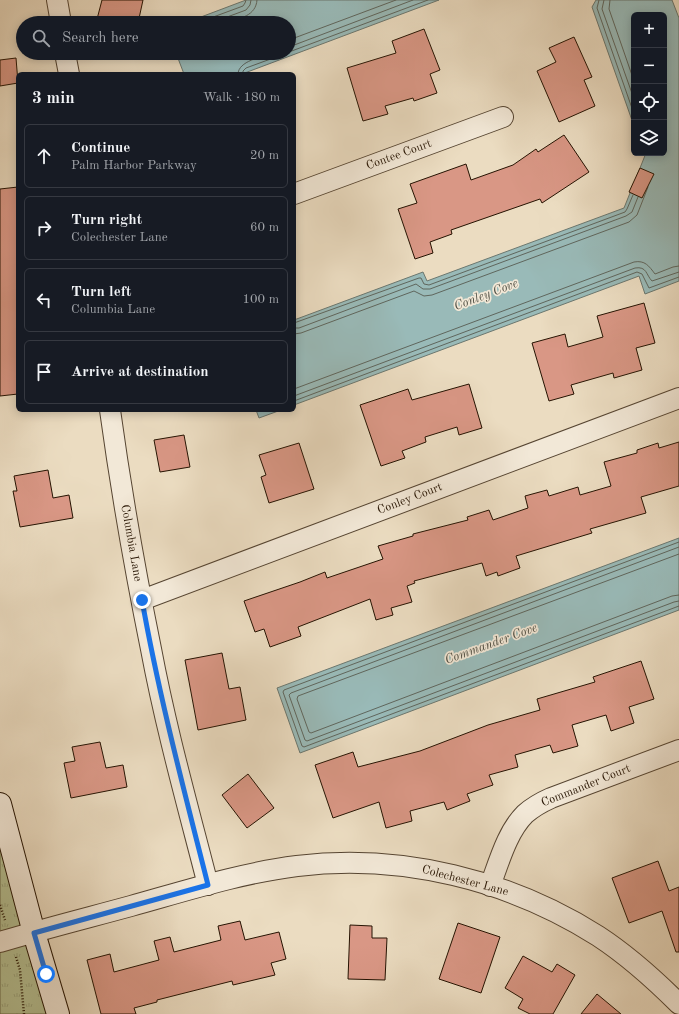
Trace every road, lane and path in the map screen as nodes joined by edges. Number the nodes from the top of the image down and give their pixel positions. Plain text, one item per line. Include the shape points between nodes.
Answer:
1 (57, 0) edge
2 (60, 16) edge
3 (66, 60) edge
4 (69, 72) edge
5 (503, 117) dead end
6 (296, 193) edge
7 (679, 398) edge
8 (110, 412) edge
9 (142, 600) junction
10 (679, 750) edge
11 (0, 804) edge
12 (208, 885) junction
13 (490, 886) junction
14 (0, 905) edge
15 (3, 913) dead end
16 (34, 933) junction
17 (0, 942) edge
18 (20, 970) dead end
19 (679, 1004) edge
20 (24, 1014) edge
21 (58, 1014) edge

1 - 2 street
3 - 4 street
5 - 6 street, Contee Court
7 - 9 street, Conley Court
8 - 9 street, Columbia Lane
9 - 12 street, Columbia Lane via 163,704
10 - 13 street, Commander Court via 551,798 533,808 514,828
11 - 16 street
12 - 13 street, Colechester Lane via 269,870 350,863 417,868
12 - 16 street, Colechester Lane
13 - 19 street, Colechester Lane via 540,904 597,936 618,950
14 - 15 path
16 - 17 street, Colechester Lane
16 - 21 street
18 - 20 path

